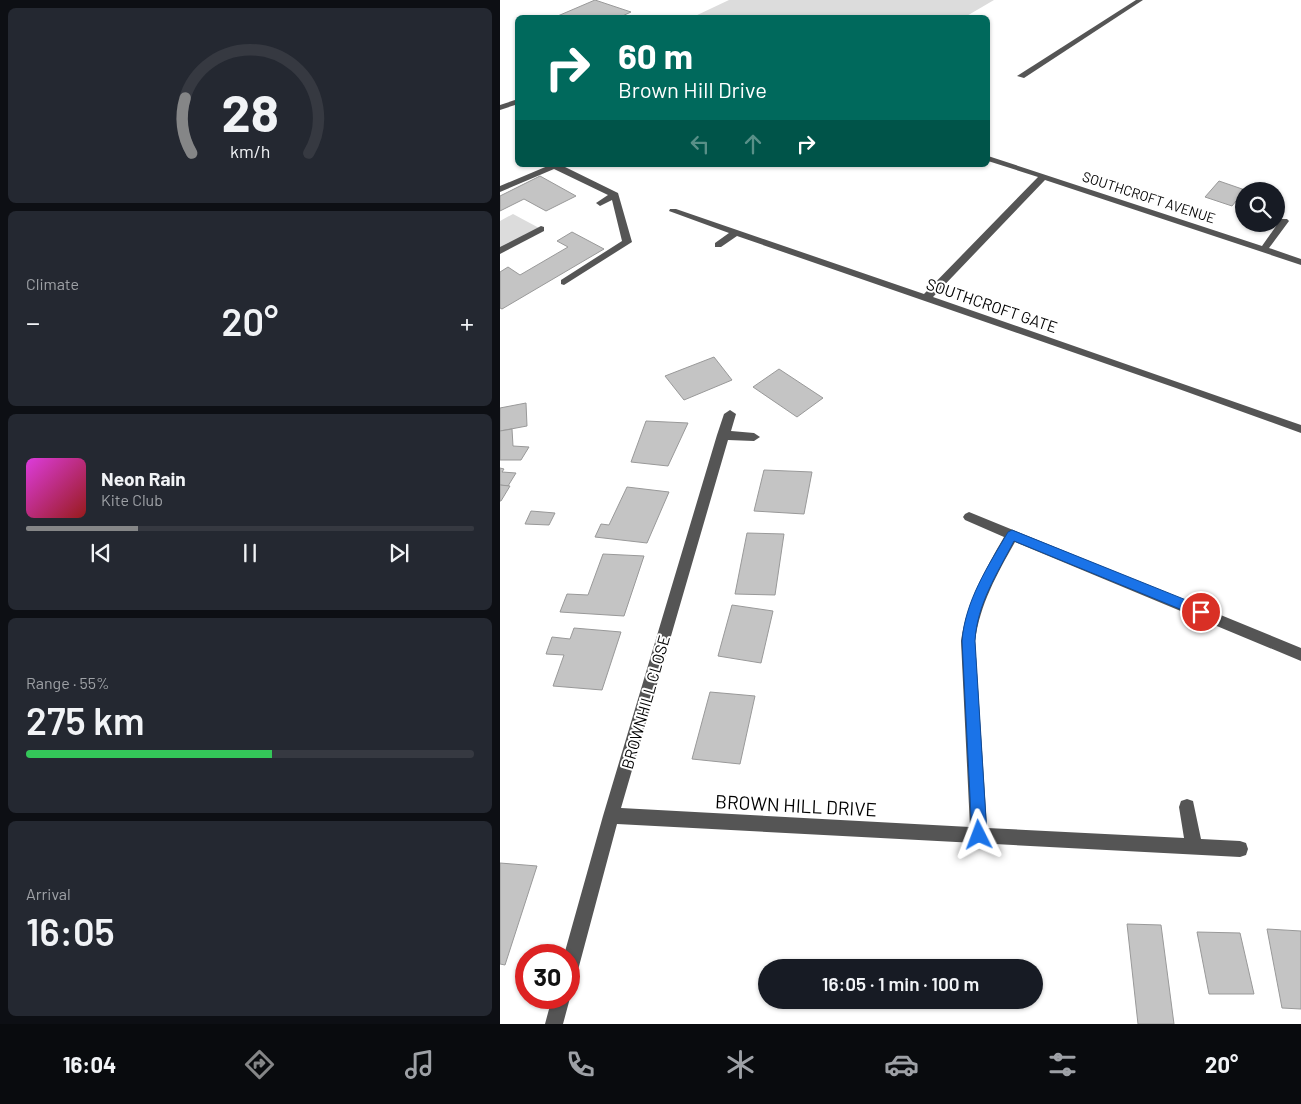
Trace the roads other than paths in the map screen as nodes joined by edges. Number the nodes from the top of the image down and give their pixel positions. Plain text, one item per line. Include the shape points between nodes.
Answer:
1 (1140, 0) edge
2 (1021, 76) dead end
3 (515, 102) edge
4 (500, 108) edge
5 (990, 159) edge
6 (554, 167) edge
7 (558, 167) edge
8 (1043, 177) junction
9 (500, 189) edge
10 (615, 195) junction
11 (600, 203) dead end
12 (673, 211) dead end
13 (541, 229) dead end
14 (1276, 232) edge
15 (736, 233) junction
16 (718, 245) dead end
17 (1264, 249) junction
18 (500, 251) edge
19 (1301, 262) edge
20 (564, 282) dead end
21 (926, 298) junction
22 (730, 414) dead end
23 (1301, 429) edge
24 (723, 435) junction
25 (754, 437) dead end
26 (969, 516) dead end
27 (1012, 535) junction
28 (1301, 655) edge
29 (1187, 807) dead end
30 (611, 816) junction
31 (979, 835) junction
32 (1194, 846) junction
33 (1240, 849) dead end
34 (576, 944) edge
35 (558, 1009) edge
36 (554, 1024) edge

1 - 2 street
3 - 4 street
5 - 8 street, SOUTHCROFT AVENUE
6 - 9 street
7 - 10 street
8 - 17 street, SOUTHCROFT AVENUE
8 - 21 street
10 - 11 street
10 - 20 street via 627,242
12 - 15 street, SOUTHCROFT GATE
13 - 18 street
14 - 17 street
15 - 16 street
15 - 21 street, SOUTHCROFT GATE
17 - 19 street, SOUTHCROFT AVENUE
21 - 23 street, SOUTHCROFT GATE
22 - 24 street, BROWNHILL CLOSE
24 - 25 street
24 - 30 street, BROWNHILL CLOSE
26 - 27 street
27 - 28 street
27 - 31 street via 984,585 970,621 968,641
29 - 32 street
30 - 31 street, BROWN HILL DRIVE
30 - 34 street, BROWNHILL CLOSE
31 - 32 street, BROWN HILL DRIVE
32 - 33 street, BROWN HILL DRIVE
35 - 36 street

